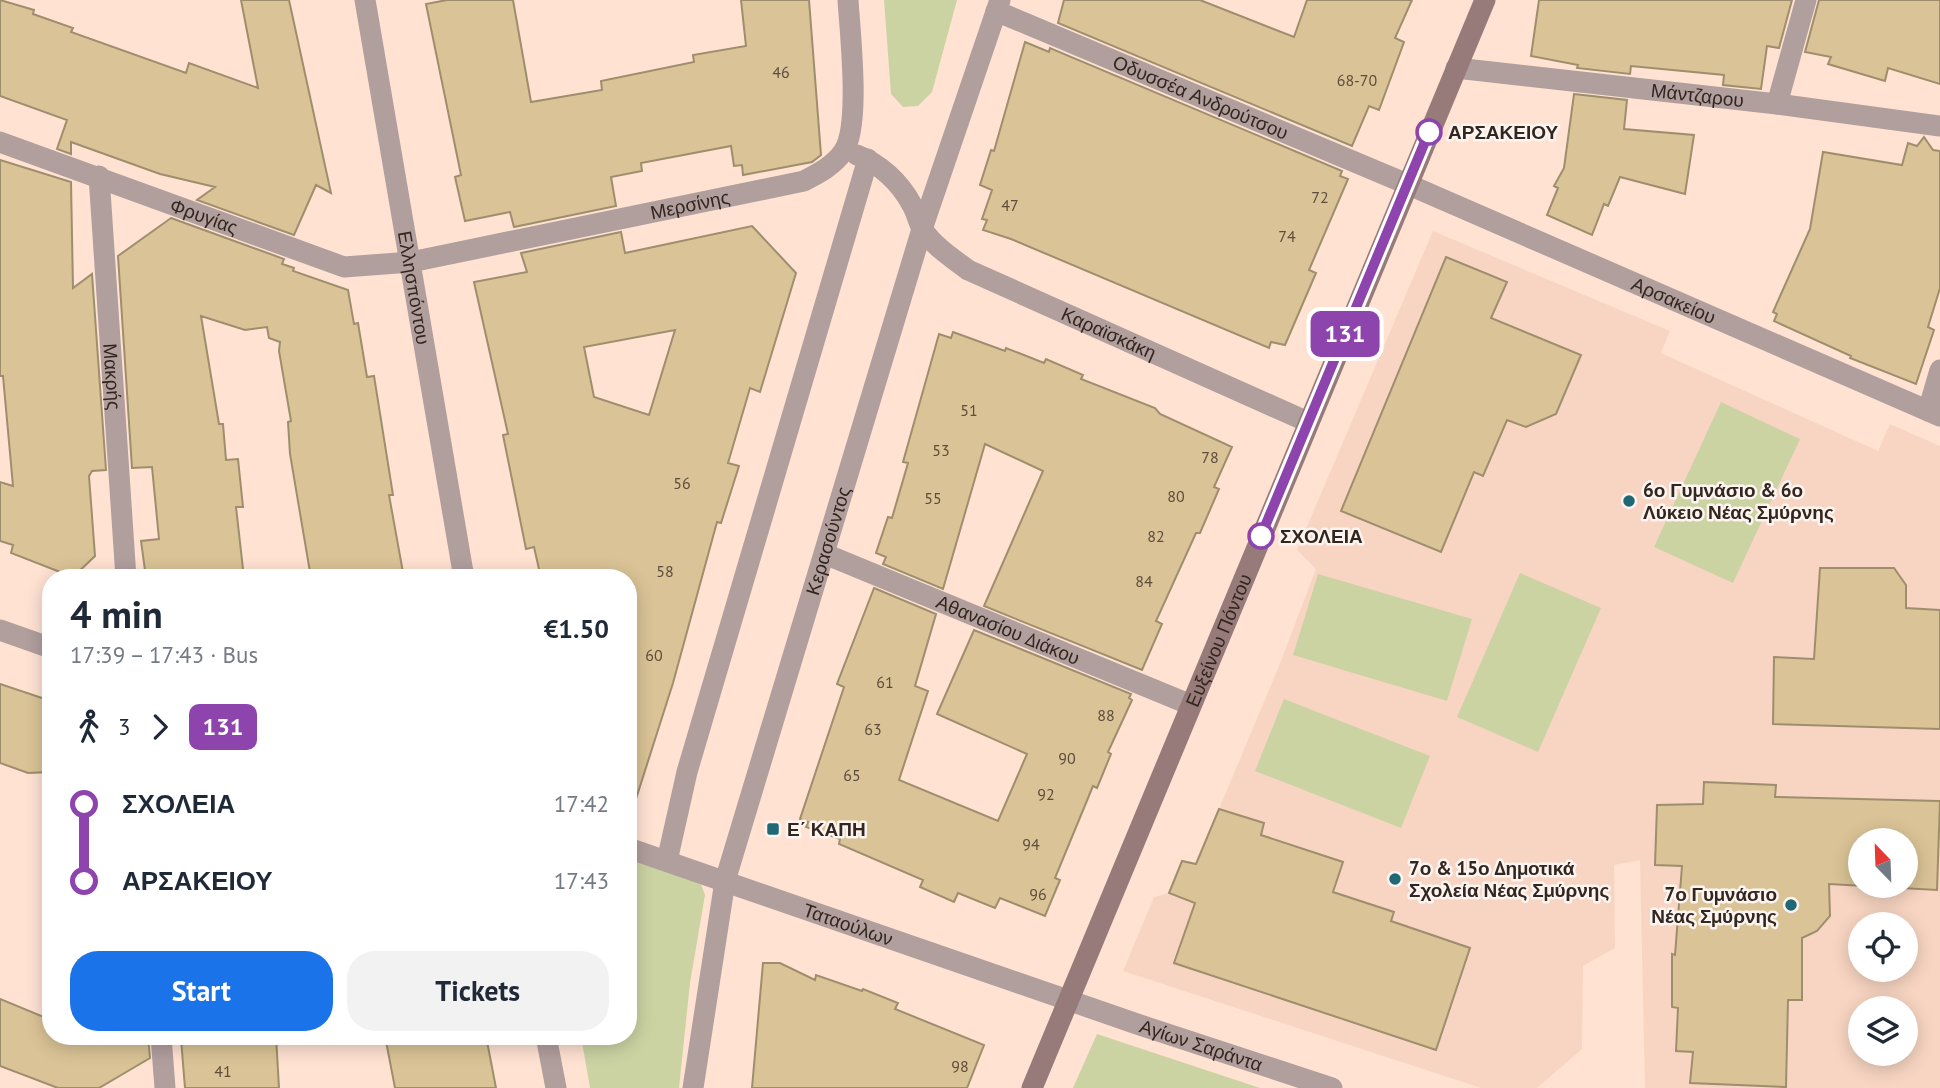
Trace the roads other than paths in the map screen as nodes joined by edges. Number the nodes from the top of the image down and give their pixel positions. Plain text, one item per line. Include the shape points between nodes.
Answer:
1 (365, 0) edge
2 (848, 0) edge
3 (1485, 0) edge
4 (1806, 0) edge
5 (998, 6) edge
6 (1456, 68) junction
7 (1777, 104) junction
8 (1940, 126) edge
9 (0, 142) edge
10 (845, 150) junction
11 (868, 159) junction
12 (99, 176) junction
13 (1407, 184) junction
14 (922, 229) junction
15 (411, 262) junction
16 (1940, 370) edge
17 (1934, 414) edge
18 (1308, 422) junction
19 (825, 554) junction
20 (124, 569) edge
21 (462, 569) edge
22 (0, 630) edge
23 (42, 645) edge
24 (1191, 705) junction
25 (637, 851) edge
26 (667, 861) junction
27 (724, 881) junction
28 (1069, 999) junction
29 (162, 1045) edge
30 (548, 1045) edge
31 (165, 1088) edge
32 (556, 1088) edge
33 (693, 1088) edge
34 (1032, 1088) edge
35 (1332, 1088) edge

1 - 15 street, Ελλησπόντου
2 - 10 street via 853,122
3 - 6 street, Ευξείνου Πόντου
4 - 7 street
5 - 13 street, Οδυσσέα Ανδρούτσου
5 - 14 street, Κερασούντος
6 - 7 street, Μάντζαρου
6 - 13 street, Ευξείνου Πόντου
7 - 8 street, Μάντζαρου
9 - 12 street, Φρυγίας
10 - 11 street
10 - 15 street, Μερσίνης via 829,168 804,181
11 - 14 street via 898,184
11 - 26 street via 687,772
12 - 15 street, Φρυγίας via 344,267
12 - 20 street, Μακρής
13 - 17 street, Αρσακείου
13 - 18 street, Ευξείνου Πόντου
14 - 18 street, Καραϊσκάκη via 968,270
14 - 19 street, Κερασούντος
15 - 21 street, Ελλησπόντου
16 - 17 street
18 - 24 street, Ευξείνου Πόντου
19 - 24 street, Αθανασίου Διάκου
19 - 27 street, Κερασούντος
22 - 23 street
24 - 28 street, Ευξείνου Πόντου
25 - 26 street, Ταταούλων
26 - 27 street, Ταταούλων
27 - 28 street, Ταταούλων
27 - 33 street, Κερασούντος
28 - 34 street, Ευξείνου Πόντου
28 - 35 street, Αγίων Σαράντα
29 - 31 street
30 - 32 street

